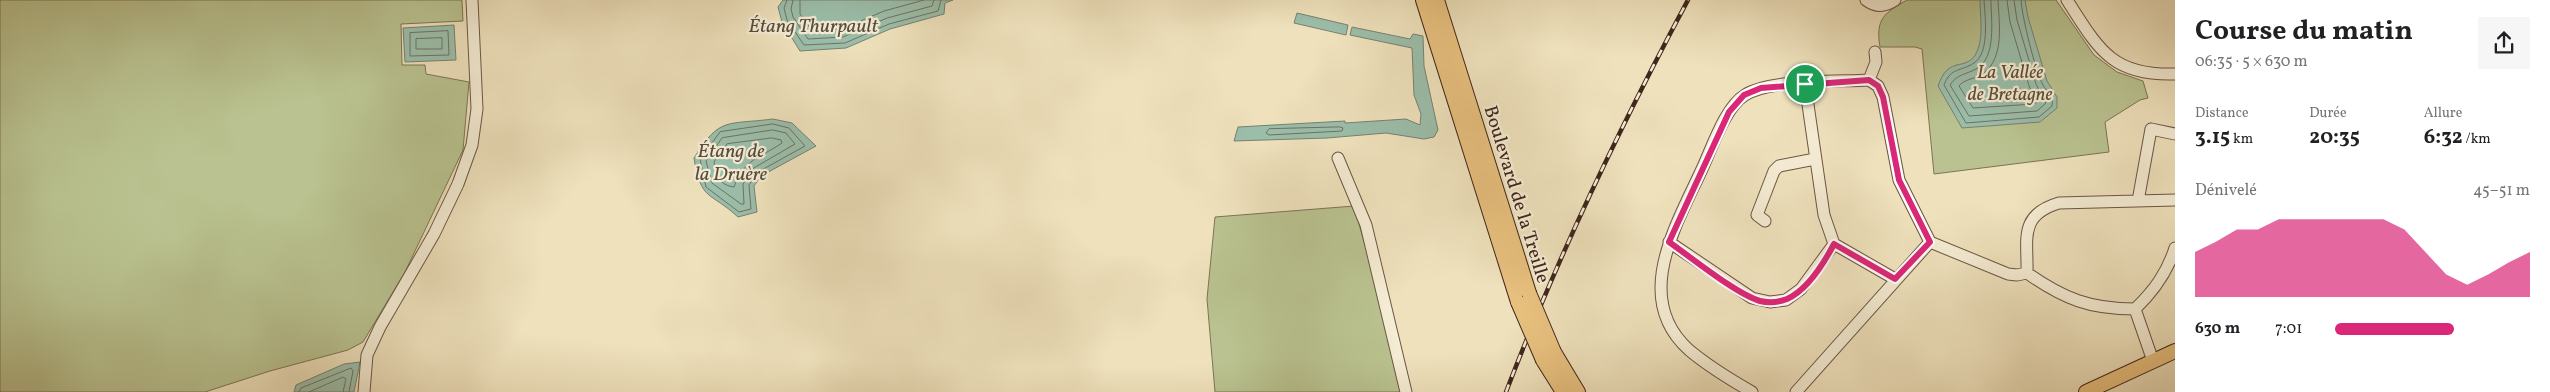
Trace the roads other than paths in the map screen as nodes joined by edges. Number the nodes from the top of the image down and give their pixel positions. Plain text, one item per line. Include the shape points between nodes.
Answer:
1 (472, 0) edge
2 (1423, 0) edge
3 (1437, 0) edge
4 (1895, 0) edge
5 (2067, 0) edge
6 (1870, 3) edge
7 (1874, 52) dead end
8 (2175, 74) edge
9 (1869, 80) junction
10 (1805, 84) junction
11 (2175, 134) edge
12 (1338, 158) dead end
13 (1815, 160) junction
14 (2175, 200) edge
15 (2138, 201) junction
16 (1765, 221) dead end
17 (1669, 242) junction
18 (1930, 242) junction
19 (1834, 244) junction
20 (2175, 248) edge
21 (2027, 273) junction
22 (1895, 279) junction
23 (1523, 298) junction
24 (2135, 309) junction
25 (2175, 351) edge
26 (1548, 356) junction
27 (2153, 361) junction
28 (364, 392) edge
29 (1406, 392) edge
30 (1563, 392) edge
31 (1578, 392) edge
32 (1752, 392) edge
33 (1796, 392) edge
34 (2086, 392) edge

1 - 28 street via 477,109 472,145 434,234 367,355
2 - 23 main road, Boulevard de la Treille
3 - 23 main road, Boulevard de la Treille
4 - 6 street via 1883,5
5 - 8 street via 2100,49 2110,58 2135,70
7 - 9 street via 1876,62
9 - 10 street
9 - 18 street via 1878,86 1883,97 1899,180
10 - 13 street
10 - 17 street via 1752,91 1733,106
11 - 15 street via 2151,129
12 - 29 street via 1366,225
13 - 16 street via 1783,164 1774,171 1757,216
13 - 19 street via 1824,216
14 - 15 street
15 - 21 street via 2059,203 2041,211 2030,223 2025,237
17 - 19 street via 1752,298 1770,302 1786,300 1802,289
17 - 32 street via 1660,285 1665,308 1676,333 1689,350
18 - 21 street via 2008,274
18 - 22 street
19 - 22 street
20 - 24 street via 2153,292
21 - 24 street via 2054,292 2080,303
22 - 33 street
23 - 26 main road, Boulevard de la Treille, bridge
24 - 27 street
25 - 27 main road
26 - 30 main road, Boulevard de la Treille
26 - 31 main road, Boulevard de la Treille
27 - 34 main road

